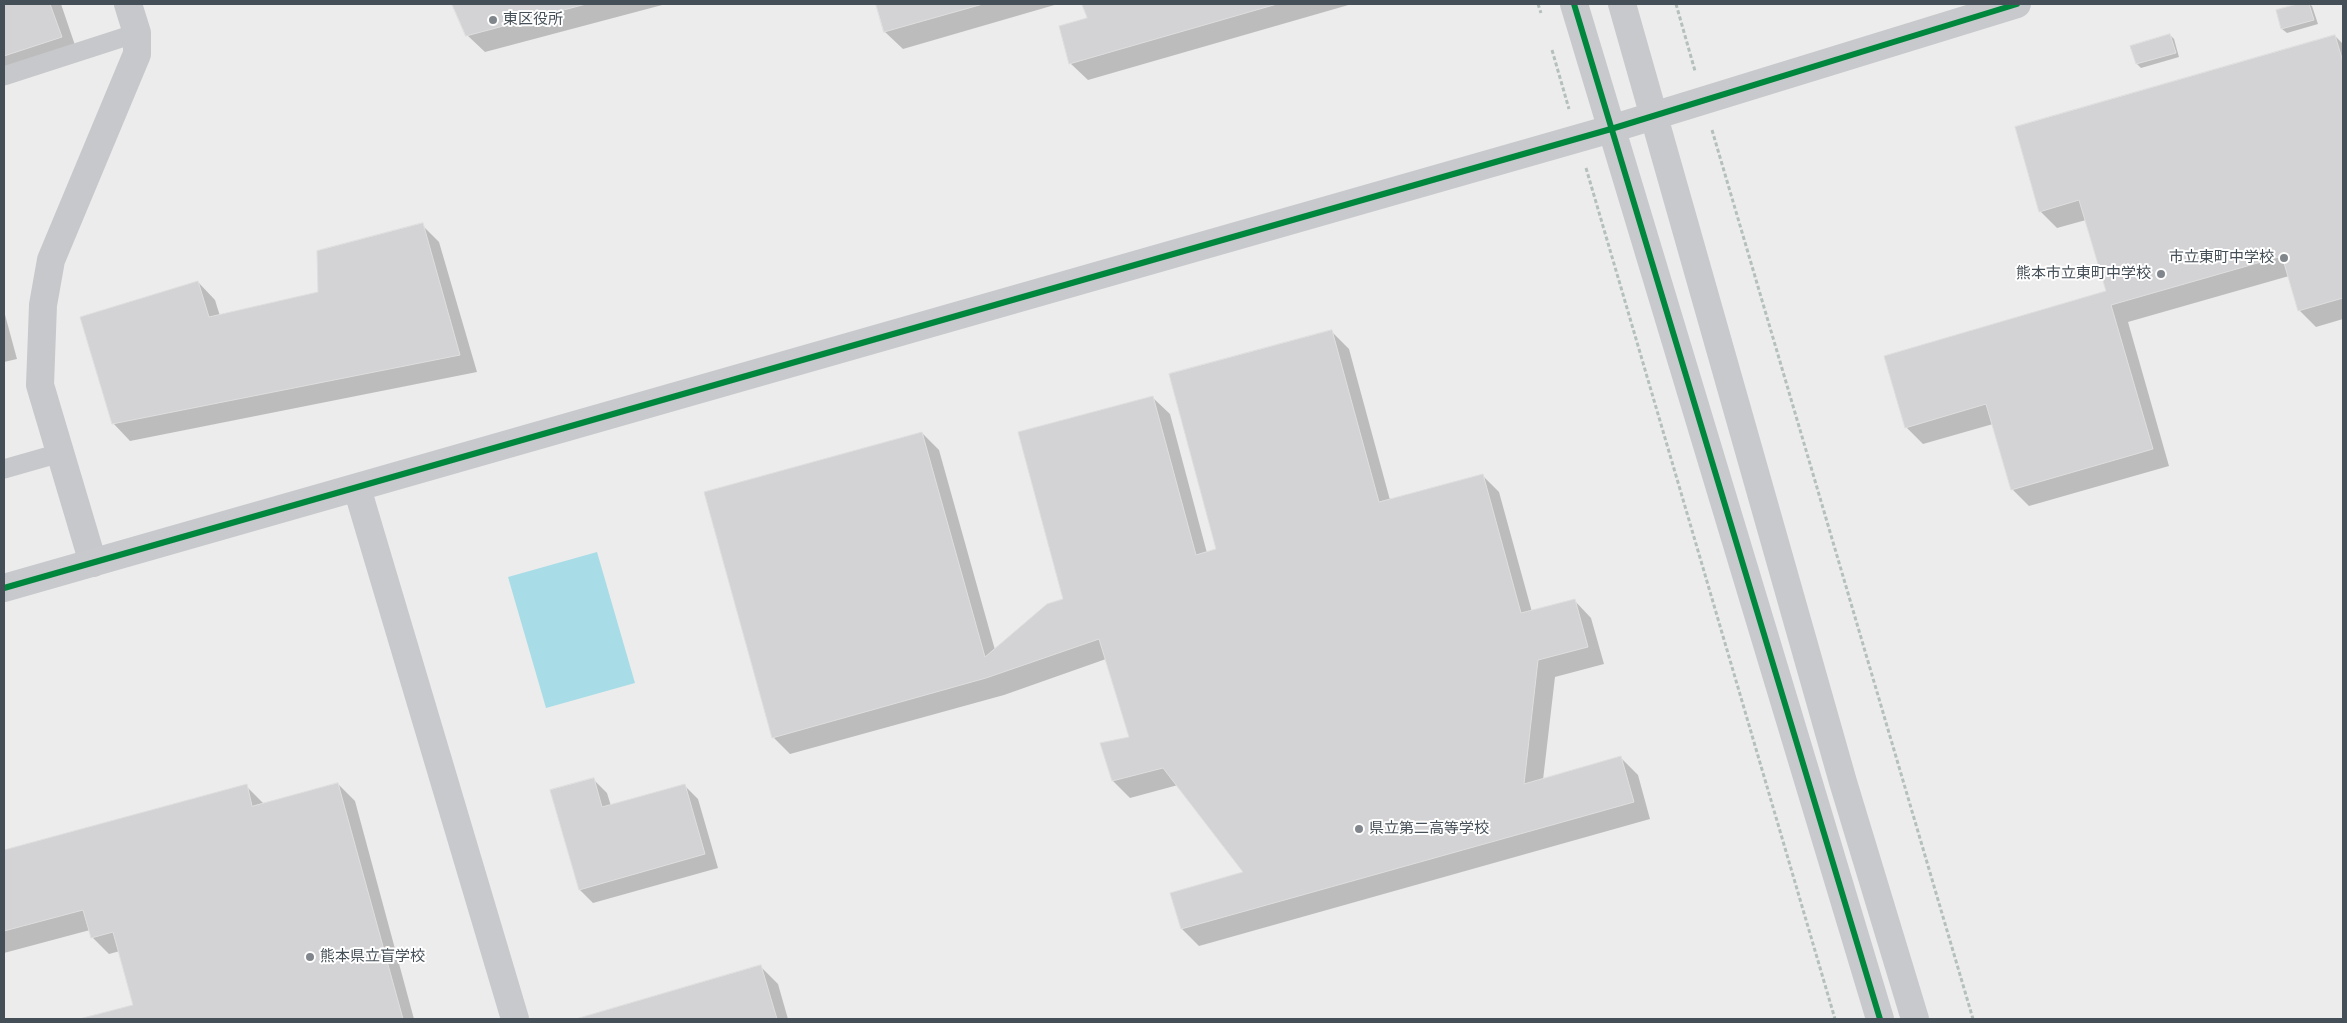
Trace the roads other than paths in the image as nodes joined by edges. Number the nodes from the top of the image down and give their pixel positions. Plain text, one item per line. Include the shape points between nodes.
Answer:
1 (128, 4) edge
2 (1574, 4) edge
3 (1622, 4) edge
4 (2017, 4) edge
5 (137, 33) junction
6 (4, 76) edge
7 (1654, 114) junction
8 (1611, 129) junction
9 (60, 453) junction
10 (4, 469) edge
11 (357, 488) junction
12 (93, 562) junction
13 (4, 588) edge
14 (515, 1019) edge
15 (1880, 1019) edge
16 (1915, 1019) edge

1 - 5 street
2 - 8 street
3 - 7 street
4 - 7 street
5 - 6 lane
5 - 9 street via 137,54 51,260 45,289 40,385
7 - 8 street
7 - 16 street via 1843,782
8 - 11 street
8 - 15 street
9 - 10 lane
9 - 12 street
11 - 12 street
11 - 14 street
12 - 13 street

